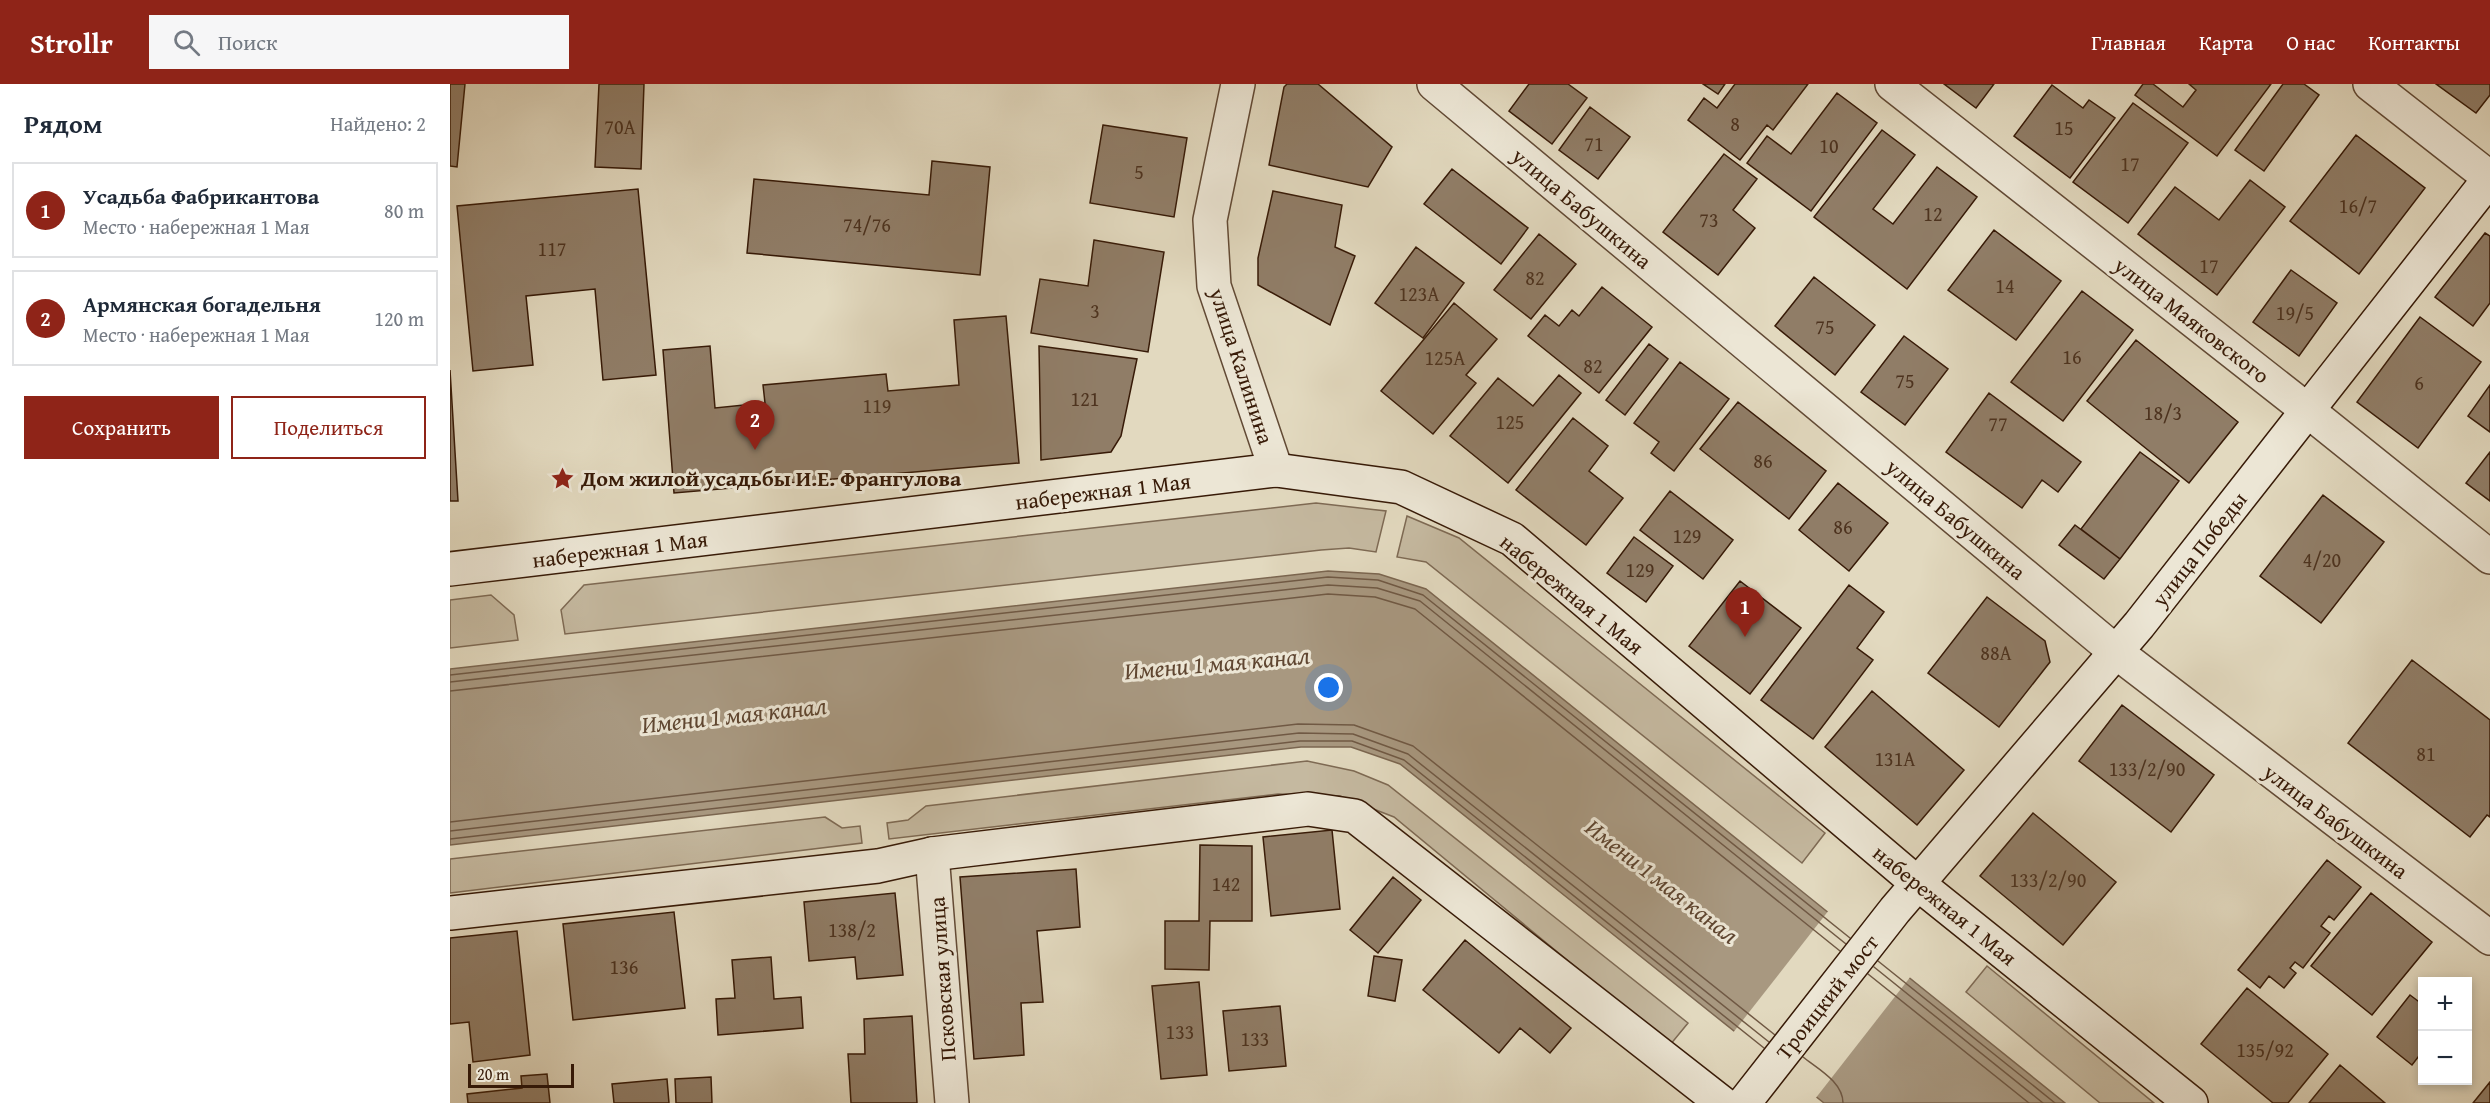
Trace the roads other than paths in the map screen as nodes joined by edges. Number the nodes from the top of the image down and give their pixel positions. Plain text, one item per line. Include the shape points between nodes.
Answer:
1 (1238, 84) edge
2 (1434, 84) edge
3 (1892, 84) edge
4 (2370, 84) edge
5 (2490, 178) edge
6 (2307, 410) junction
7 (1276, 470) junction
8 (2490, 557) edge
9 (450, 569) edge
10 (2116, 652) junction
11 (932, 855) junction
12 (1917, 883) junction
13 (1895, 910) joint
14 (450, 913) edge
15 (2490, 938) edge
16 (1751, 1094) edge
17 (952, 1103) edge
18 (1722, 1103) edge
19 (2191, 1103) edge

1 - 7 main road, улица Калинина via 1210,220 1214,286
2 - 10 main road, улица Бабушкина
3 - 6 main road, улица Маяковского
4 - 5 main road
5 - 6 main road, улица Победы
6 - 8 main road, улица Маяковского
6 - 10 main road, улица Победы
7 - 9 main road, набережная 1 Мая
7 - 12 main road, набережная 1 Мая via 1401,487 1512,539
10 - 12 main road, улица Победы
10 - 15 main road, улица Бабушкина
11 - 14 main road via 878,866
11 - 17 main road, Псковская улица
11 - 18 main road via 1308,808 1355,816
12 - 13 main road, улица Победы
12 - 19 main road, набережная 1 Мая
13 - 16 main road, Троицкий мост

